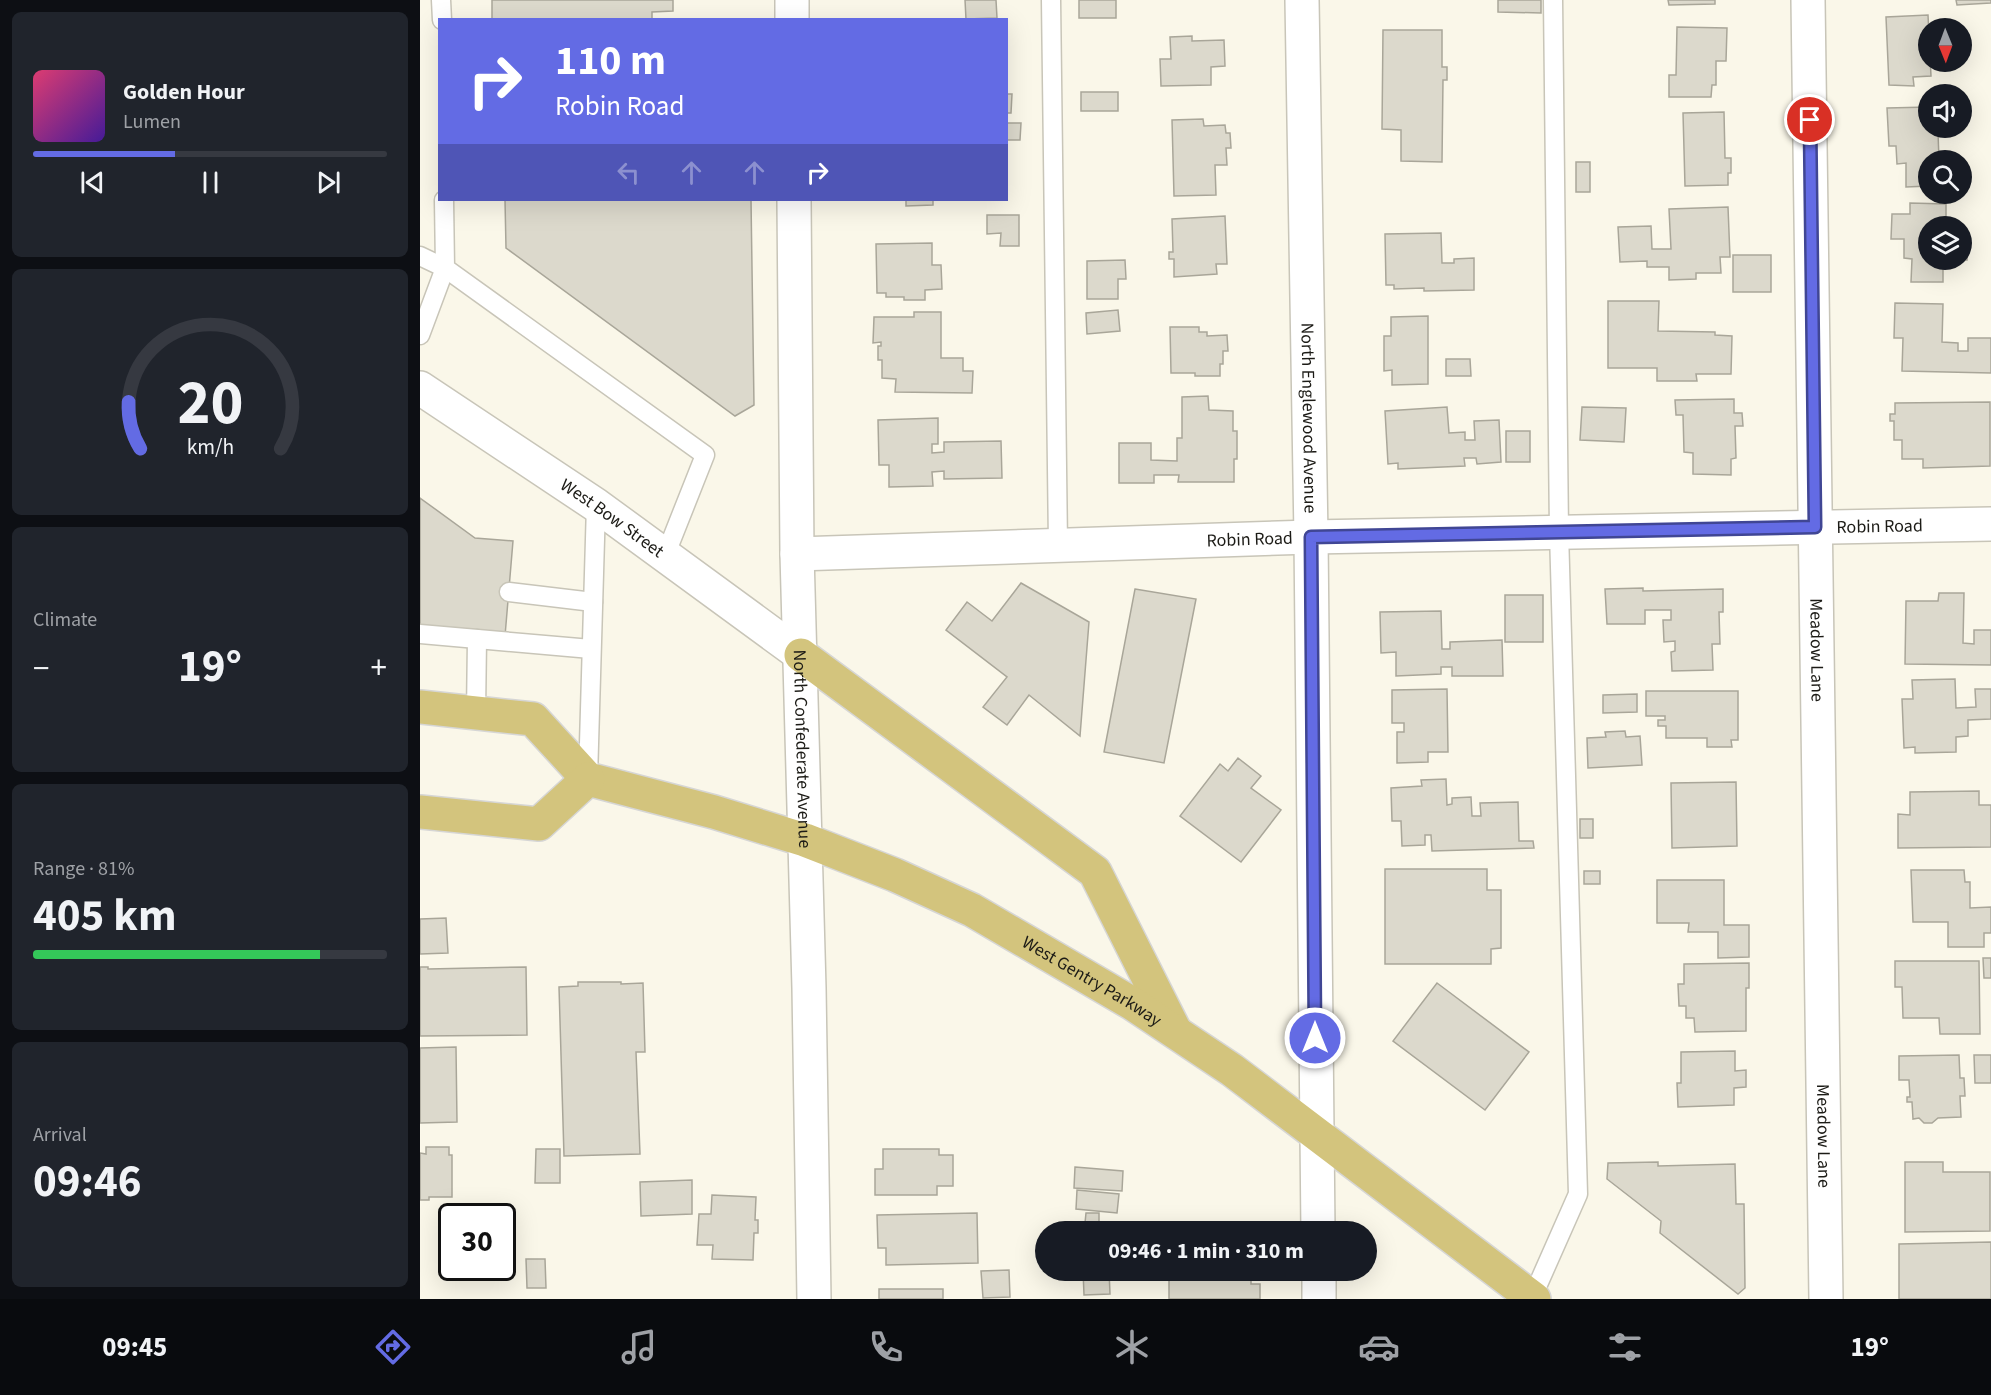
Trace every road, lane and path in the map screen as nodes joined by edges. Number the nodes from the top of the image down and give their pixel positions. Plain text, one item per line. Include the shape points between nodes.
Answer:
1 (441, 0) edge
2 (792, 0) edge
3 (1051, 0) edge
4 (1302, 0) edge
5 (1553, 0) edge
6 (1808, 0) edge
7 (442, 18) edge
8 (792, 18) edge
9 (444, 201) edge
10 (794, 201) edge
11 (420, 256) edge
12 (445, 268) junction
13 (420, 335) edge
14 (420, 388) edge
15 (596, 506) junction
16 (1991, 524) edge
17 (1815, 527) junction
18 (1559, 532) junction
19 (1311, 537) junction
20 (1058, 545) junction
21 (797, 554) junction
22 (665, 556) junction
23 (509, 592) dead end
24 (593, 602) junction
25 (420, 634) edge
26 (477, 639) junction
27 (591, 649) junction
28 (801, 655) junction
29 (420, 707) edge
30 (476, 713) junction
31 (588, 779) junction
32 (420, 812) edge
33 (805, 840) junction
34 (1176, 1033) junction
35 (1316, 1133) junction
36 (1318, 1221) edge
37 (1319, 1281) edge
38 (1532, 1298) edge
39 (814, 1299) edge
40 (1319, 1299) edge
41 (1826, 1299) edge

1 - 7 lane
2 - 8 street
3 - 20 lane
4 - 19 street, North Englewood Avenue
5 - 18 lane
6 - 17 street, Meadow Lane
9 - 12 lane
10 - 21 street, North Confederate Avenue
11 - 12 lane
12 - 13 lane
12 - 22 lane via 705,455
14 - 15 street, West Bow Street
15 - 22 street, West Bow Street
15 - 24 lane
16 - 17 street, Robin Road
17 - 18 street, Robin Road
17 - 41 street, Meadow Lane
18 - 19 street, Robin Road
18 - 38 lane via 1578,1194
19 - 20 street, Robin Road
19 - 35 street, North Englewood Avenue
20 - 21 street, Robin Road
21 - 28 street, North Confederate Avenue
22 - 28 street, West Bow Street
23 - 24 lane
24 - 27 lane
25 - 26 lane
26 - 27 lane
26 - 30 lane
27 - 31 lane
28 - 33 street, North Confederate Avenue
28 - 34 main road via 1095,872
29 - 30 main road
30 - 31 main road via 533,719
31 - 32 main road via 539,824
31 - 33 main road, West Gentry Parkway
33 - 34 main road, West Gentry Parkway via 972,910
33 - 39 street, North Confederate Avenue
34 - 35 main road, West Gentry Parkway
35 - 36 street, North Englewood Avenue
35 - 38 main road, West Gentry Parkway
37 - 40 street

